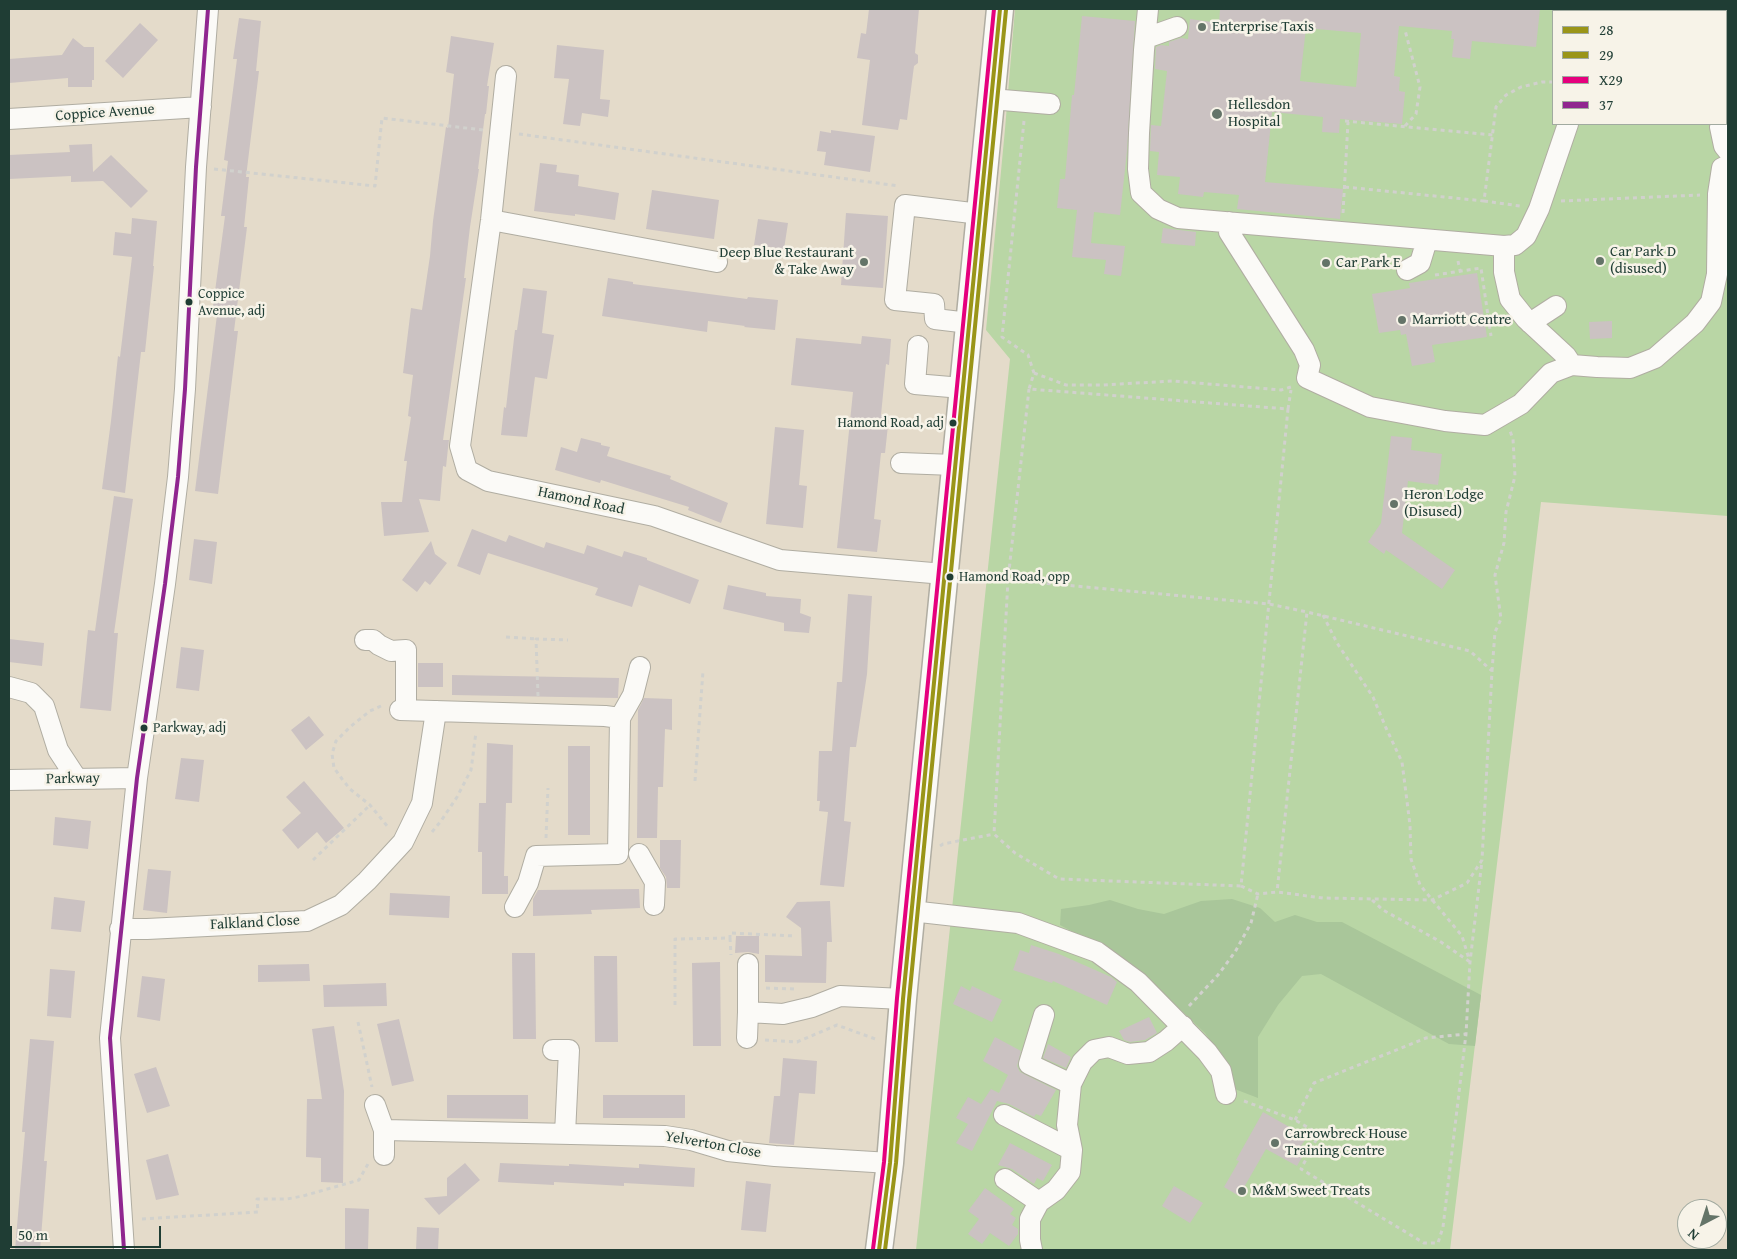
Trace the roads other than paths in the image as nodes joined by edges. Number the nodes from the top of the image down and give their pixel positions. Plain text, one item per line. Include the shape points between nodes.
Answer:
1 (208, 9) edge
2 (1000, 9) edge
3 (1148, 9) edge
4 (1176, 27) dead end
5 (1146, 38) junction
6 (506, 76) dead end
7 (1001, 100) junction
8 (1050, 104) dead end
9 (200, 107) junction
10 (9, 119) edge
11 (1568, 125) edge
12 (1721, 125) edge
13 (1728, 150) edge
14 (1728, 166) edge
15 (980, 214) junction
16 (491, 220) junction
17 (1229, 222) junction
18 (1427, 240) junction
19 (1504, 246) junction
20 (717, 262) dead end
21 (1407, 270) road end
22 (1556, 306) dead end
23 (968, 323) junction
24 (1530, 323) junction
25 (918, 346) dead end
26 (1572, 365) junction
27 (962, 388) junction
28 (901, 463) dead end
29 (954, 465) junction
30 (944, 574) junction
31 (365, 640) dead end
32 (640, 667) dead end
33 (9, 687) edge
34 (436, 711) junction
35 (620, 718) junction
36 (138, 778) junction
37 (77, 779) junction
38 (9, 780) edge
39 (618, 854) junction
40 (654, 905) dead end
41 (515, 907) dead end
42 (911, 911) junction
43 (120, 929) junction
44 (748, 964) dead end
45 (903, 999) junction
46 (748, 1012) junction
47 (1044, 1015) dead end
48 (1179, 1022) junction
49 (747, 1038) road end
50 (569, 1050) dead end
51 (1071, 1084) junction
52 (1226, 1094) road end
53 (375, 1105) road end
54 (1004, 1115) dead end
55 (384, 1130) junction
56 (565, 1134) junction
57 (1072, 1150) junction
58 (384, 1155) road end
59 (890, 1162) junction
60 (1005, 1179) dead end
61 (1040, 1202) junction
62 (124, 1250) edge
63 (879, 1250) edge
64 (1032, 1250) edge

1 - 9 street
2 - 7 main road
3 - 5 street
4 - 5 street
5 - 17 street via 1138,160 1141,193 1158,209 1178,218
6 - 16 street, Hamond Road
7 - 8 street
7 - 15 main road
9 - 10 street, Coppice Avenue
9 - 36 street via 178,477
11 - 19 street via 1540,206 1526,236 1515,246
12 - 13 street via 1724,146
14 - 26 street via 1722,168 1718,194 1718,274 1710,302 1696,323 1655,358 1630,368
15 - 23 main road
15 - 23 street via 905,205 895,300 934,304 935,319
16 - 20 street
16 - 30 street, Hamond Road via 460,446 467,470 488,481 654,516 780,560
17 - 18 street
17 - 26 street via 1229,232 1304,350 1310,365 1299,382 1370,407 1485,425 1521,404 1551,373
18 - 19 street
18 - 21 street via 1420,264
19 - 24 street via 1504,272 1510,299
22 - 24 street
23 - 27 main road
24 - 26 street
25 - 27 street via 915,384
27 - 29 main road
28 - 29 street
29 - 30 main road
30 - 42 main road
31 - 34 street via 373,640 391,651 406,650 403,710
32 - 35 street via 633,695
33 - 37 street via 31,693 44,706 58,750
34 - 35 street
34 - 43 street, Falkland Close via 422,803 403,842 341,904 307,921
35 - 39 street
36 - 37 street, Parkway
36 - 43 street
37 - 38 street, Parkway
39 - 40 street via 647,854 654,882
39 - 41 street via 541,856
42 - 45 main road
42 - 48 street via 1018,923 1097,952 1138,982
43 - 62 street via 110,1038
44 - 46 street
45 - 46 street via 840,996 812,1008 783,1014
45 - 59 main road
46 - 49 street
47 - 51 street via 1029,1064
48 - 51 street via 1166,1041 1149,1052 1128,1054 1109,1047 1094,1050 1082,1062
48 - 52 street via 1221,1071
50 - 56 street
51 - 57 street via 1067,1125
53 - 55 street
54 - 57 street
55 - 56 street, Yelverton Close
55 - 58 street
56 - 59 street, Yelverton Close via 665,1136 728,1151
57 - 61 street via 1070,1172 1056,1190
59 - 63 main road
60 - 61 street
61 - 64 street via 1030,1219

